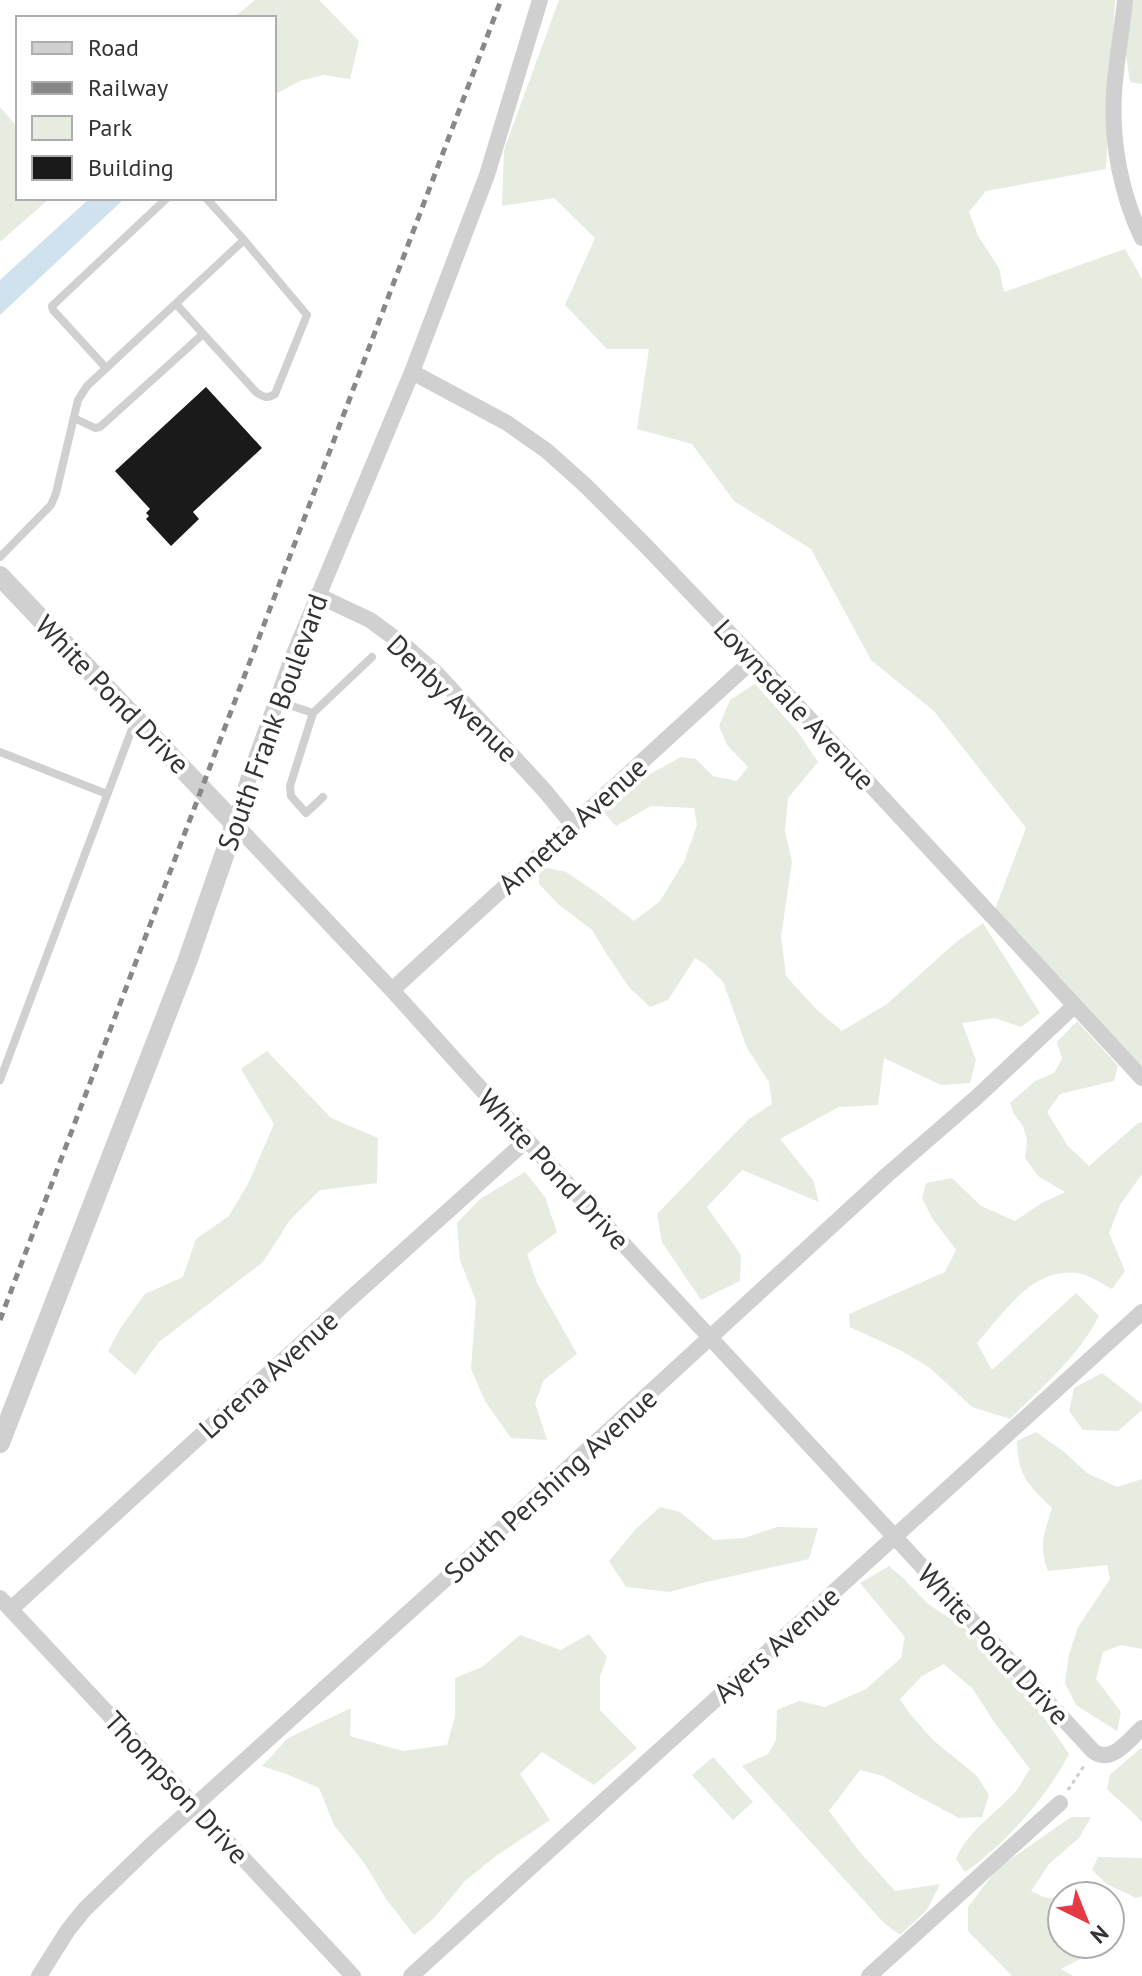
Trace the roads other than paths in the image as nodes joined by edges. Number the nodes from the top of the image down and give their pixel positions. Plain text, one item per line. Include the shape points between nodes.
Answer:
1 (540, 0) edge
2 (1125, 0) edge
3 (165, 200) edge
4 (208, 200) edge
5 (1142, 238) edge
6 (244, 240) junction
7 (176, 304) junction
8 (203, 334) junction
9 (106, 368) junction
10 (412, 372) junction
11 (74, 418) junction
12 (0, 557) edge
13 (0, 576) edge
14 (317, 595) junction
15 (372, 657) dead end
16 (754, 659) junction
17 (277, 701) junction
18 (313, 713) junction
19 (136, 719) junction
20 (0, 752) edge
21 (107, 794) junction
22 (323, 797) dead end
23 (235, 824) junction
24 (572, 824) junction
25 (392, 990) junction
26 (1074, 1006) junction
27 (1142, 1078) edge
28 (0, 1080) edge
29 (527, 1140) junction
30 (1142, 1312) edge
31 (711, 1338) junction
32 (0, 1443) edge
33 (894, 1537) junction
34 (5, 1604) edge
35 (1142, 1728) edge
36 (1060, 1803) road end
37 (194, 1807) junction
38 (39, 1976) edge
39 (353, 1976) edge
40 (411, 1976) edge
41 (869, 1976) edge

1 - 10 street, South Frank Boulevard via 487,175
2 - 5 street via 1114,95 1116,145 1122,183
3 - 9 lane via 52,306
4 - 6 lane
6 - 7 lane
6 - 8 lane via 307,315 275,394 270,398 256,392
7 - 8 lane
7 - 9 lane
8 - 11 lane via 100,427
9 - 11 lane via 78,400
10 - 14 street, South Frank Boulevard
10 - 16 street, Lownsdale Avenue via 547,451
11 - 12 lane via 51,505
13 - 19 street, White Pond Drive
14 - 17 street, South Frank Boulevard
14 - 24 street, Denby Avenue via 370,620 437,674
15 - 18 lane
16 - 24 street, Annetta Avenue
16 - 26 street, Lownsdale Avenue
17 - 18 lane
17 - 23 street, South Frank Boulevard
18 - 22 lane via 291,796 306,813
19 - 21 lane
19 - 23 street, White Pond Drive
20 - 21 lane
21 - 28 lane
23 - 25 street, White Pond Drive
23 - 32 street, South Frank Boulevard via 187,962
24 - 25 street, Annetta Avenue
25 - 29 street, White Pond Drive
26 - 27 street, Lownsdale Avenue
26 - 31 street, South Pershing Avenue
29 - 31 street, White Pond Drive
29 - 34 street, Lorena Avenue
30 - 33 street, Ayers Avenue
31 - 33 street, White Pond Drive
31 - 37 street, South Pershing Avenue
33 - 35 street, White Pond Drive via 1101,1753 1117,1751
33 - 40 street, Ayers Avenue
34 - 37 street, Thompson Drive
36 - 41 street
37 - 38 street, South Pershing Avenue via 85,1909
37 - 39 street, Thompson Drive

